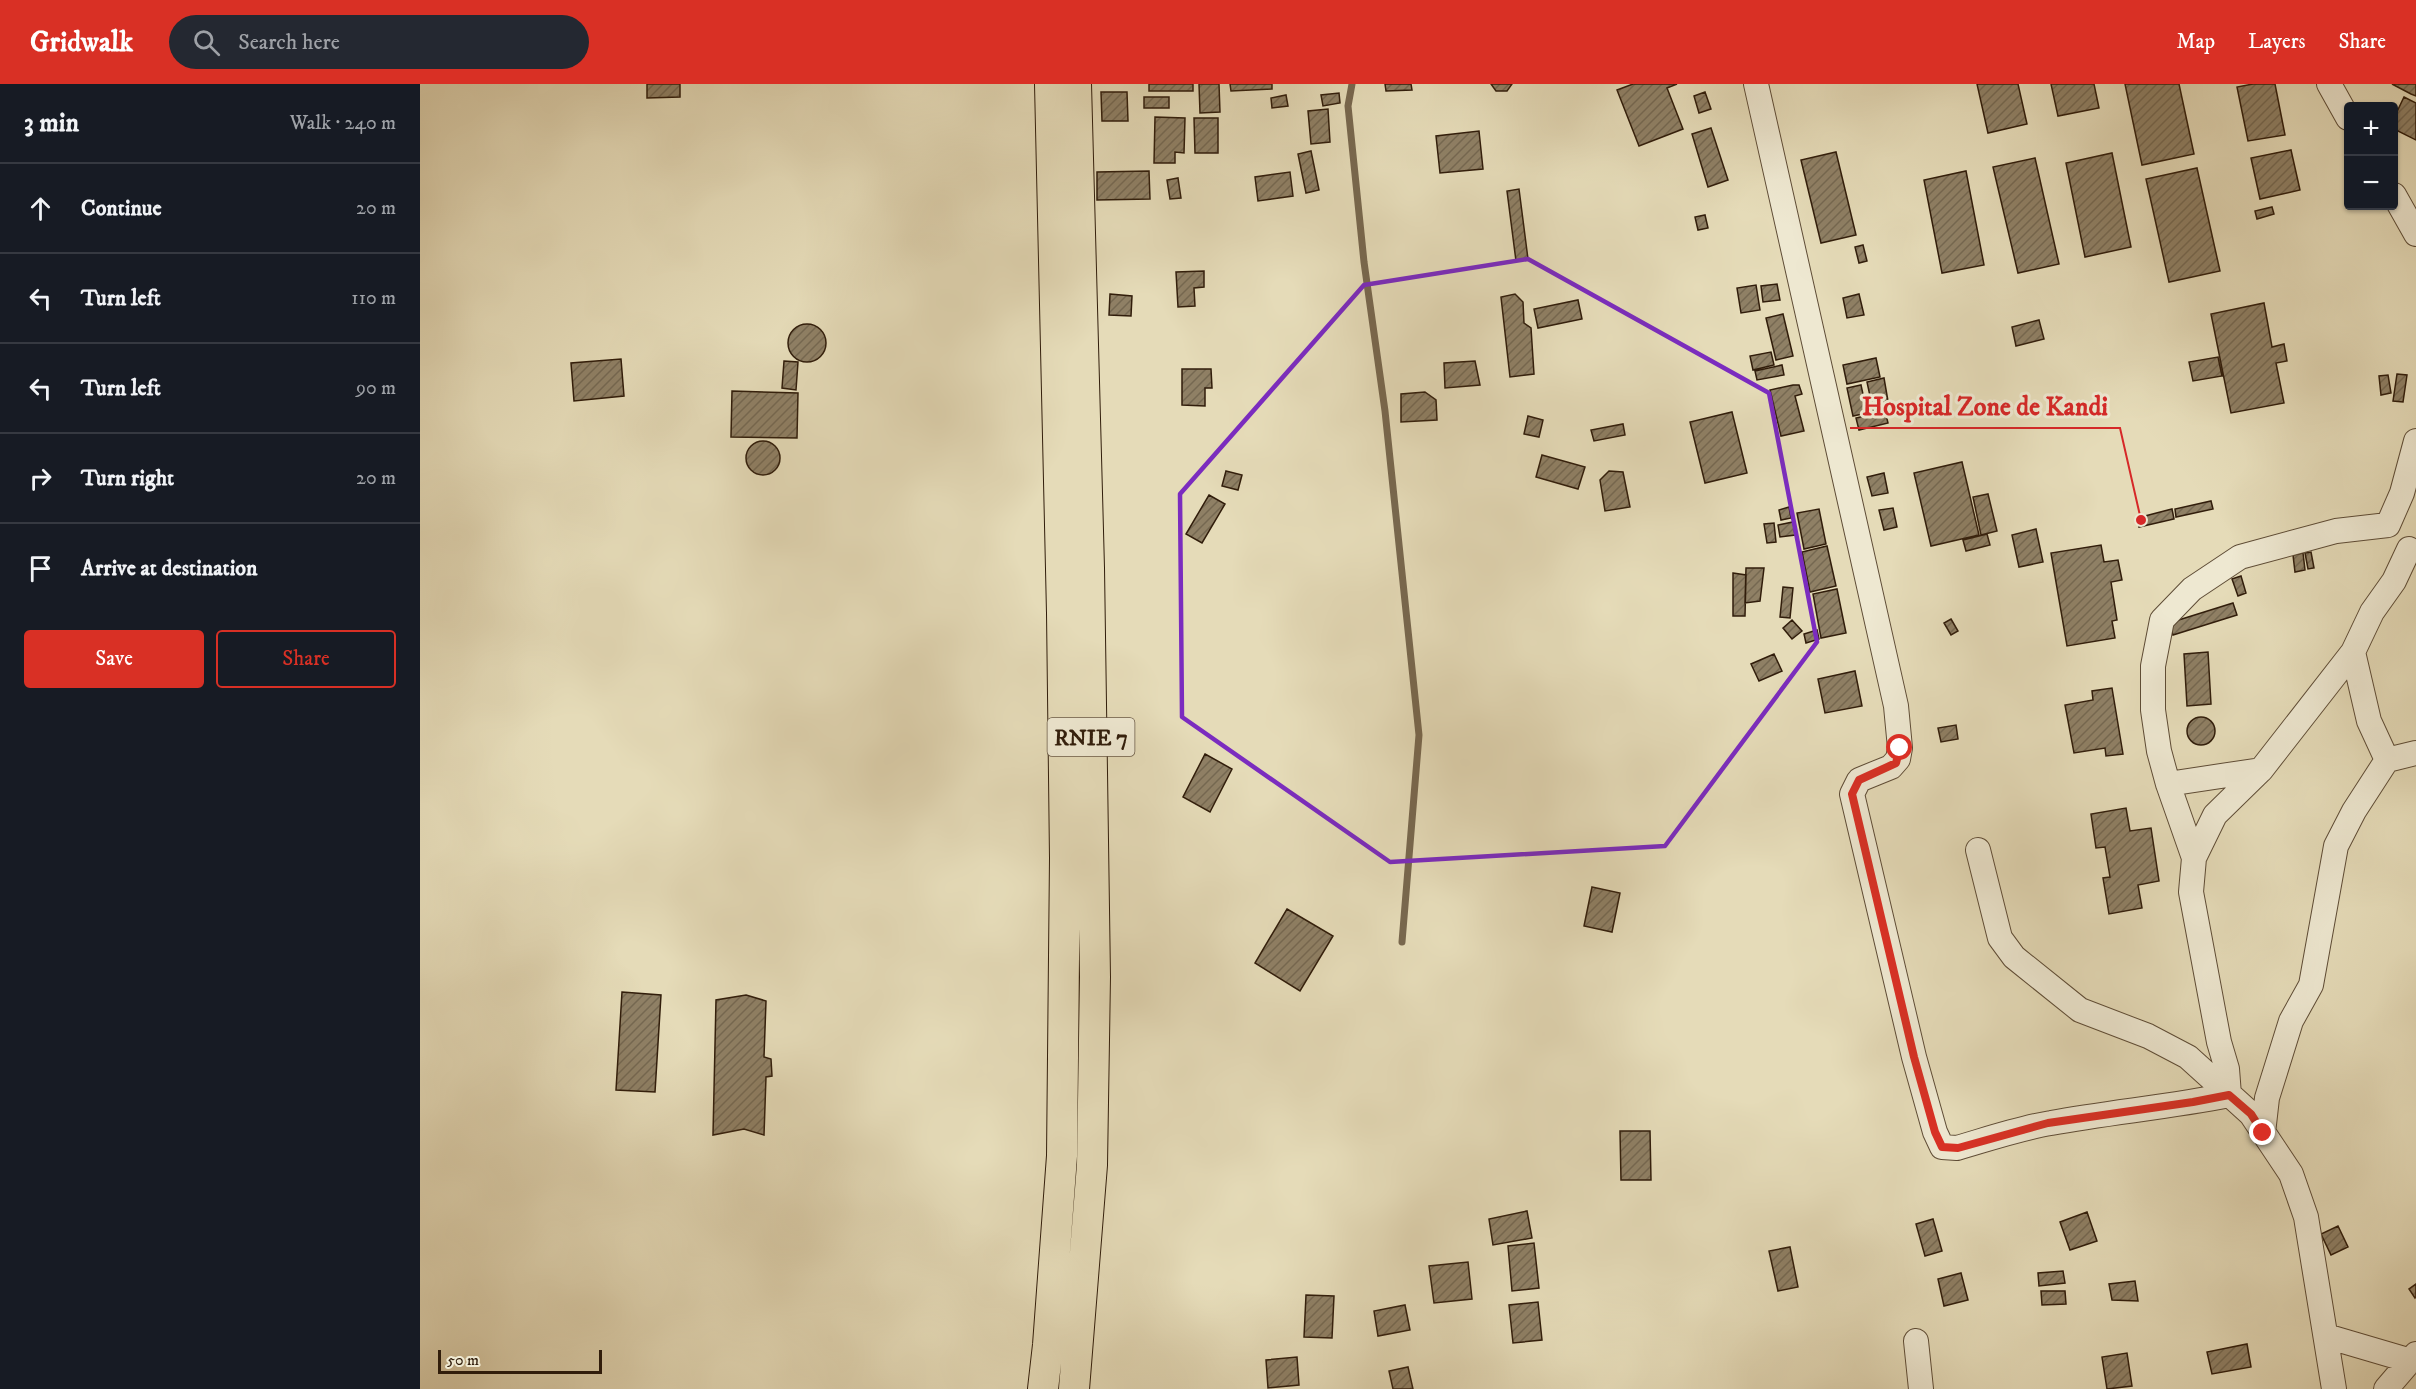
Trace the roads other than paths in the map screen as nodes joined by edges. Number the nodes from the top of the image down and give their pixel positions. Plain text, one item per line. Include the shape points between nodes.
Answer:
1 (1050, 84) edge
2 (1076, 84) edge
3 (1756, 84) edge
4 (2329, 84) edge
5 (2344, 110) edge
6 (2398, 202) edge
7 (2416, 234) edge
8 (2416, 441) edge
9 (2388, 525) junction
10 (2412, 547) edge
11 (2353, 652) junction
12 (2416, 753) edge
13 (2387, 759) junction
14 (2260, 770) junction
15 (2168, 784) junction
16 (1978, 850) dead end
17 (2194, 858) junction
18 (2229, 1095) junction
19 (2263, 1133) junction
20 (2326, 1336) junction
21 (1916, 1341) dead end
22 (2413, 1357) edge
23 (1043, 1389) edge
24 (1074, 1389) edge
25 (1921, 1389) edge
26 (2334, 1389) edge
27 (2386, 1389) edge

1 - 23 main road, RNIE 7 via 1065,858 1062,1156
2 - 24 main road, RNIE 7 via 1095,977 1092,1166
3 - 18 street via 1896,706 1898,759 1891,767 1859,780 1852,794 1914,1057 1942,1147 1958,1148 2048,1123
4 - 5 street
6 - 7 street
8 - 9 street via 2402,493
9 - 10 street
9 - 15 street via 2336,531 2240,557 2192,589 2162,620 2153,666 2153,710
10 - 11 street via 2372,612
11 - 13 street via 2369,722
11 - 14 street
12 - 13 street
13 - 19 street via 2336,846 2311,985 2290,1022 2267,1098
14 - 15 street
14 - 17 street via 2214,815
15 - 17 street
16 - 18 street via 2000,938 2014,957 2080,1010 2148,1036 2188,1057
17 - 18 street via 2191,892
18 - 19 street via 2251,1114
19 - 20 street via 2291,1174 2306,1217
20 - 22 street
20 - 26 street
21 - 25 street
22 - 27 street

